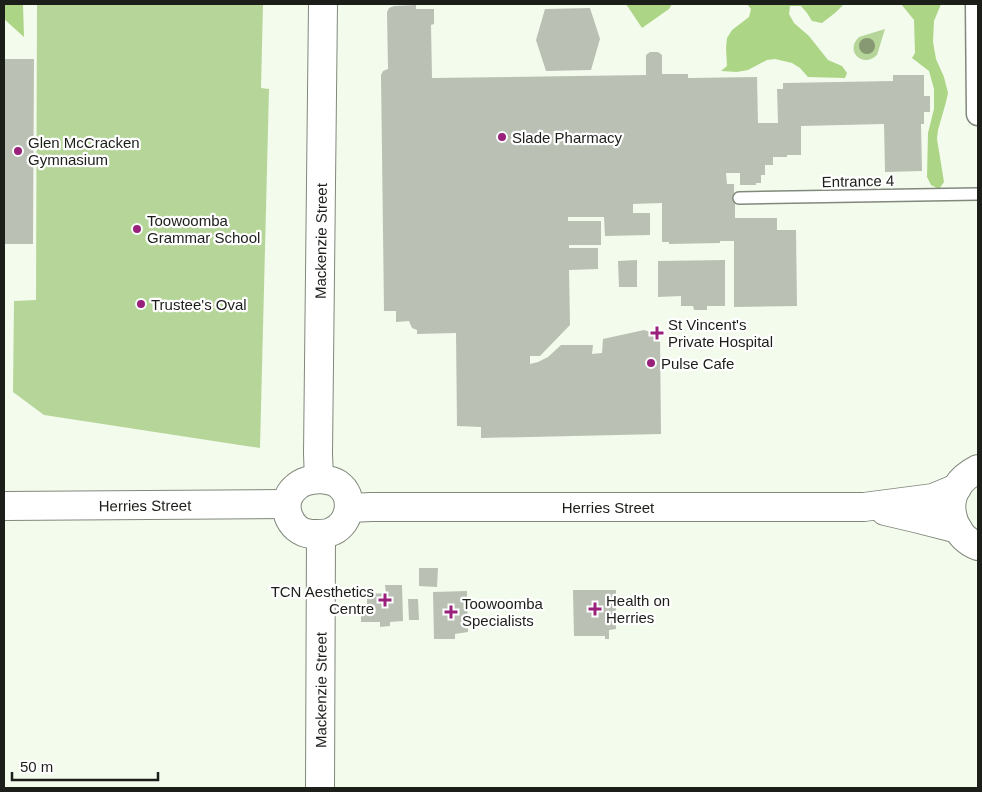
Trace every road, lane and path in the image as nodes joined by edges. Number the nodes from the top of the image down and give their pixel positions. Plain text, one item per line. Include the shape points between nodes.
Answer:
1 (323, 4) edge
2 (977, 4) edge
3 (978, 114) edge
4 (978, 194) edge
5 (739, 198) dead end
6 (971, 471) edge
7 (319, 479) junction
8 (286, 504) junction
9 (4, 506) edge
10 (864, 507) junction
11 (350, 508) junction
12 (321, 534) junction
13 (972, 545) edge
14 (320, 788) edge

1 - 7 main road, Mackenzie Street
2 - 3 street
4 - 5 lane, Entrance 4
6 - 10 main road, Herries Street via 933,498
6 - 13 main road via 953,498 952,509 953,520
7 - 8 main road via 295,487
7 - 11 main road via 329,480 342,488
8 - 9 main road, Herries Street
8 - 12 main road via 287,514 298,529 309,534
10 - 11 main road, Herries Street
10 - 13 main road, Herries Street via 915,518
11 - 12 main road via 342,524 332,532
12 - 14 main road, Mackenzie Street

